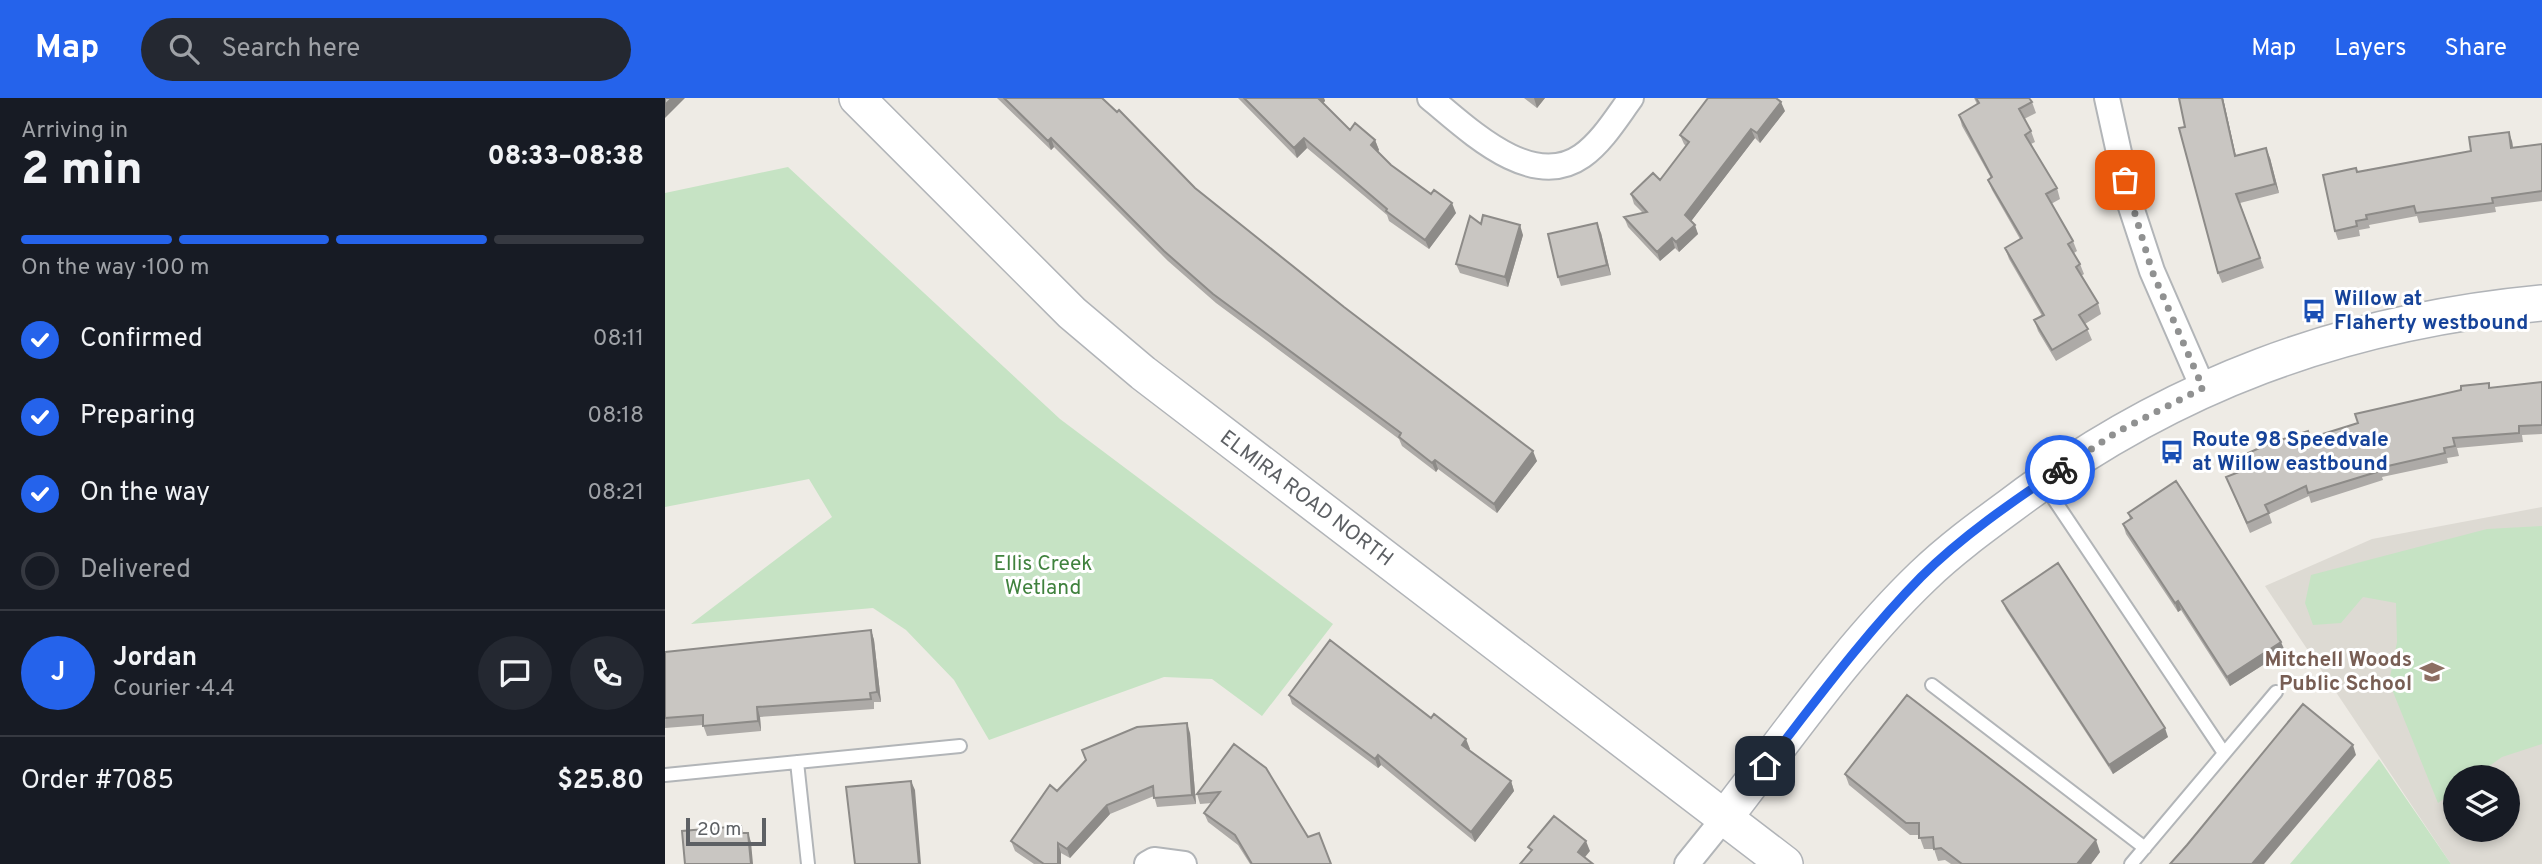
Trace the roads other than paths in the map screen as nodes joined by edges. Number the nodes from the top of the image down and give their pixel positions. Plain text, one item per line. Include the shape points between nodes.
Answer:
1 (857, 98) edge
2 (1430, 98) edge
3 (1631, 98) edge
4 (2107, 98) edge
5 (2542, 303) edge
6 (2203, 388) junction
7 (2042, 482) junction
8 (1932, 685) dead end
9 (2276, 692) dead end
10 (960, 746) dead end
11 (2224, 753) junction
12 (797, 762) junction
13 (665, 775) edge
14 (1725, 817) junction
15 (2145, 848) junction
16 (808, 864) edge
17 (1147, 864) edge
18 (1184, 864) edge
19 (1687, 864) edge
20 (1785, 864) edge
21 (2131, 864) edge

1 - 14 main road, ELMIRA ROAD NORTH via 1072,313 1143,373
2 - 3 street via 1512,160 1547,167 1581,157
4 - 6 street via 2131,207 2152,271
5 - 6 main road via 2481,309 2340,339
6 - 7 main road via 2117,432
7 - 11 lane
7 - 14 main road via 1924,575 1867,637
8 - 15 lane
9 - 11 lane
10 - 12 lane
11 - 15 lane
12 - 13 lane
12 - 16 lane
14 - 19 street
14 - 20 main road, ELMIRA ROAD NORTH
15 - 21 lane
17 - 18 street via 1154,860

